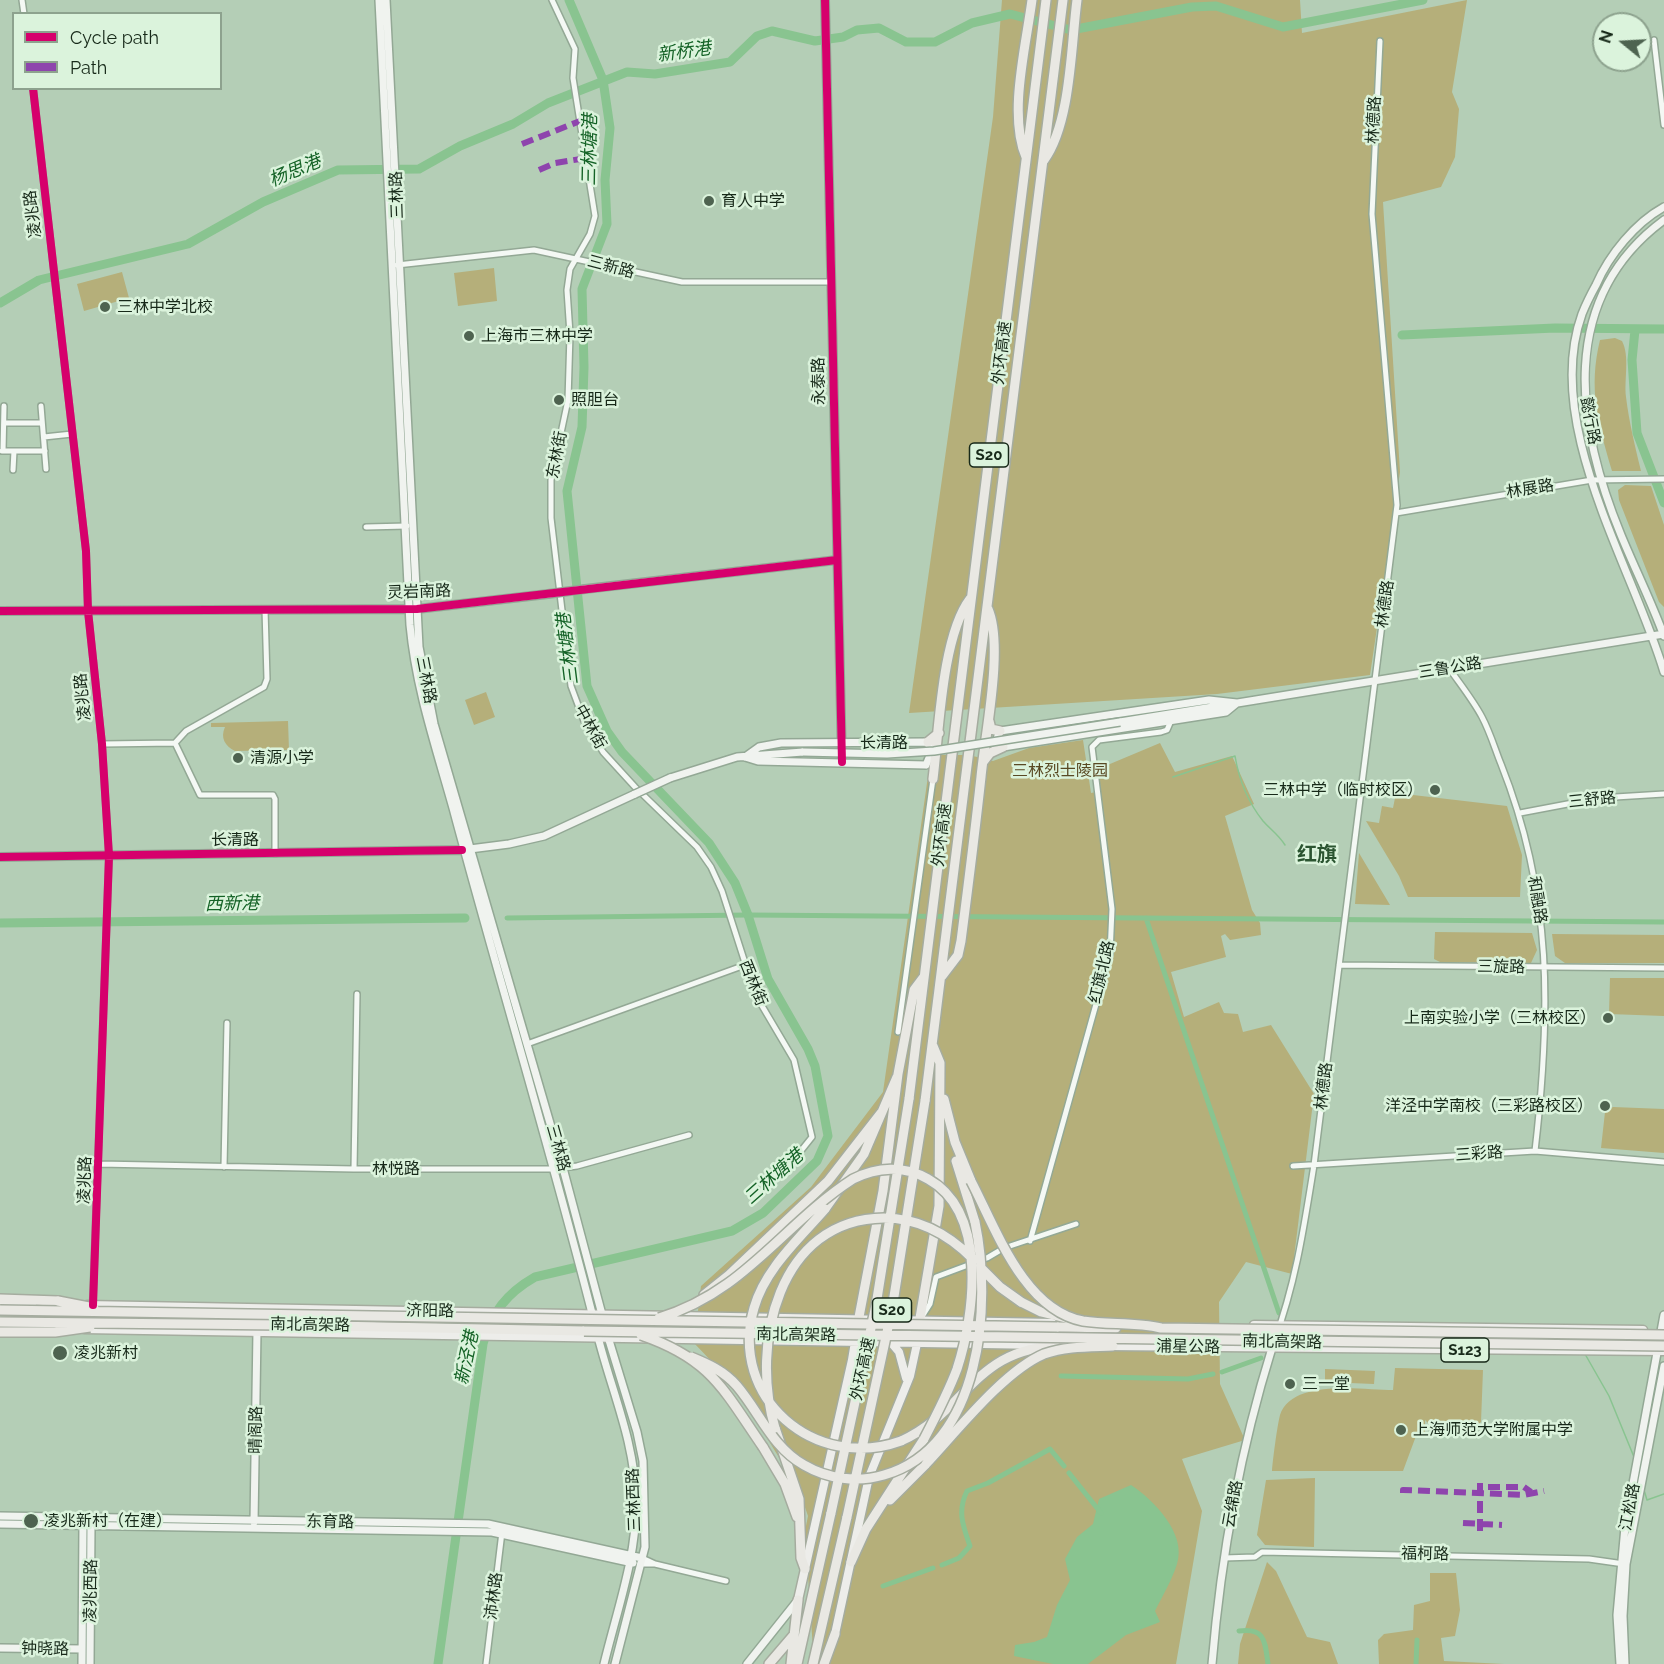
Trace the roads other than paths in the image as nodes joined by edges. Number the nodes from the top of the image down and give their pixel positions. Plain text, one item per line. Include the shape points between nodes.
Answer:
1 (379, 0) edge
2 (386, 0) edge
3 (552, 0) edge
4 (825, 0) edge
5 (1046, 0) edge
6 (1063, 0) edge
7 (1077, 0) edge
8 (1032, 1) edge
9 (1654, 40) dead end
10 (1380, 42) dead end
11 (33, 90) edge
12 (1664, 125) edge
13 (392, 158) junction
14 (1027, 158) junction
15 (1042, 161) junction
16 (1664, 207) edge
17 (1664, 220) edge
18 (578, 258) junction
19 (396, 266) junction
20 (831, 282) junction
21 (4, 406) dead end
22 (41, 406) dead end
23 (3, 423) junction
24 (42, 423) junction
25 (72, 434) junction
26 (44, 437) junction
27 (2, 451) edge
28 (14, 451) junction
29 (45, 451) junction
30 (46, 469) dead end
31 (14, 470) dead end
32 (1602, 479) junction
33 (1664, 479) edge
34 (1592, 480) junction
35 (1396, 513) junction
36 (407, 526) junction
37 (366, 527) dead end
38 (837, 560) junction
39 (559, 582) joint
40 (972, 597) junction
41 (987, 606) junction
42 (409, 607) junction
43 (265, 609) junction
44 (417, 609) junction
45 (0, 611) edge
46 (88, 611) junction
47 (1664, 635) edge
48 (1653, 636) junction
49 (1449, 668) junction
50 (1664, 672) edge
51 (1376, 680) junction
52 (1237, 703) junction
53 (988, 717) junction
54 (1170, 723) junction
55 (1000, 731) junction
56 (939, 733) junction
57 (928, 742) junction
58 (175, 743) junction
59 (841, 743) junction
60 (102, 744) junction
61 (1003, 747) junction
62 (803, 752) joint
63 (746, 757) junction
64 (842, 762) junction
65 (982, 764) junction
66 (926, 765) junction
67 (933, 779) junction
68 (636, 791) junction
69 (1664, 794) edge
70 (1520, 813) junction
71 (471, 848) junction
72 (462, 850) junction
73 (275, 854) junction
74 (109, 856) junction
75 (0, 857) edge
76 (484, 910) junction
77 (488, 925) junction
78 (745, 965) junction
79 (1339, 965) junction
80 (1546, 968) junction
81 (1664, 969) edge
82 (924, 976) junction
83 (940, 978) junction
84 (357, 994) dead end
85 (227, 1023) dead end
86 (898, 1032) dead end
87 (527, 1044) junction
88 (932, 1044) junction
89 (898, 1074) junction
90 (940, 1080) junction
91 (881, 1113) junction
92 (950, 1126) junction
93 (689, 1135) dead end
94 (1535, 1150) junction
95 (1664, 1162) edge
96 (99, 1164) junction
97 (1314, 1165) junction
98 (1293, 1166) dead end
99 (224, 1167) junction
100 (560, 1168) junction
101 (354, 1169) junction
102 (766, 1184) dead end
103 (1077, 1224) dead end
104 (1030, 1241) junction
105 (0, 1302) edge
106 (93, 1305) junction
107 (0, 1310) edge
108 (108, 1312) junction
109 (592, 1313) junction
110 (671, 1314) junction
111 (602, 1315) junction
112 (1664, 1315) edge
113 (859, 1317) junction
114 (870, 1317) junction
115 (920, 1318) junction
116 (1081, 1320) junction
117 (643, 1321) junction
118 (0, 1322) edge
119 (108, 1323) junction
120 (1280, 1325) junction
121 (1161, 1328) junction
122 (92, 1329) junction
123 (0, 1330) edge
124 (257, 1331) junction
125 (634, 1332) junction
126 (1662, 1332) edge
127 (597, 1337) junction
128 (608, 1337) junction
129 (1146, 1340) junction
130 (856, 1342) junction
131 (893, 1343) junction
132 (918, 1343) junction
133 (1081, 1347) junction
134 (1272, 1348) junction
135 (1662, 1349) edge
136 (691, 1357) junction
137 (1664, 1366) edge
138 (907, 1381) junction
139 (879, 1509) junction
140 (0, 1516) edge
141 (83, 1521) junction
142 (92, 1522) junction
143 (0, 1524) edge
144 (254, 1524) junction
145 (502, 1531) junction
146 (802, 1536) junction
147 (1224, 1558) junction
148 (631, 1559) junction
149 (641, 1561) junction
150 (851, 1562) junction
151 (1623, 1564) junction
152 (804, 1569) junction
153 (726, 1581) dead end
154 (798, 1600) junction
155 (835, 1634) junction
156 (793, 1636) junction
157 (0, 1648) edge
158 (82, 1649) junction
159 (90, 1650) junction
160 (81, 1664) edge
161 (90, 1664) edge
162 (486, 1664) edge
163 (604, 1664) edge
164 (615, 1664) edge
165 (747, 1664) edge
166 (769, 1664) edge
167 (791, 1664) edge
168 (797, 1664) edge
169 (813, 1664) edge
170 (824, 1664) edge
171 (829, 1664) edge
172 (1212, 1664) edge
173 (1620, 1664) edge
174 (1625, 1664) edge

1 - 13 street, 三林路
2 - 13 street, 三林路
3 - 18 street, 东林街 via 574,44 575,86 595,216
4 - 20 street, 永泰路
5 - 14 highway, 外环高速 / S20
6 - 15 highway, 外环高速 / S20
7 - 15 highway via 1060,121 1053,147
8 - 14 highway via 1019,123 1019,141
9 - 12 street
10 - 35 street, 林德路 via 1372,213
11 - 25 street, 凌兆路
13 - 19 street, 三林路
14 - 40 highway, 外环高速 / S20
15 - 41 highway, 外环高速 / S20
16 - 34 street, 懿行路 via 1641,225 1601,272 1582,314 1574,348 1573,385
17 - 32 street, 懿行路 via 1631,250 1611,277 1593,316 1583,383
18 - 19 street, 三新路 via 534,249
18 - 20 street, 三新路 via 697,284
18 - 39 street, 东林街 via 570,269 567,290 568,400 552,480 551,518
19 - 36 street, 三林路
19 - 44 street, 三林路
20 - 38 street, 永泰路
21 - 23 street
22 - 24 street
23 - 24 street
23 - 27 street
24 - 26 street
25 - 26 street
25 - 46 street, 凌兆路 via 86,551
26 - 29 street
27 - 28 street
28 - 29 street
28 - 31 street
29 - 30 street
32 - 33 street, 林展路
32 - 34 street, 林展路
32 - 47 street, 懿行路 via 1621,536
34 - 35 street, 林展路
34 - 48 street, 懿行路
35 - 51 street, 林德路
36 - 37 street
36 - 42 street, 三林路
38 - 44 street, 灵岩南路, bridge
38 - 59 street, 永泰路
39 - 68 street, 中林街 via 577,705 603,752
40 - 56 highway via 962,610 951,650
40 - 82 highway, 外环高速 / S20
41 - 53 highway via 993,621
41 - 83 highway, 外环高速 / S20
42 - 43 street, 灵岩南路
42 - 44 street, 灵岩南路
42 - 72 street, 三林路 via 418,686
43 - 46 street, 灵岩南路
43 - 58 street via 264,687 186,731
44 - 71 street, 三林路 via 428,697
45 - 46 street, 灵岩南路
46 - 60 street, 凌兆路
47 - 48 street, 三鲁公路
48 - 49 street, 三鲁公路
48 - 50 street, 懿行路
49 - 51 street, 三鲁公路
49 - 70 street, 和融路 via 1483,718
51 - 52 street, 三鲁公路
51 - 79 street, 林德路
52 - 54 street, 三鲁公路 via 1226,712
52 - 55 street, 三鲁公路 via 1192,701
52 - 62 street, 三鲁公路, bridge via 934,751
53 - 55 highway via 991,729
53 - 65 highway
54 - 61 street, 三鲁公路
54 - 104 street, 红旗北路 via 1161,732 1099,740 1092,747 1112,909 1110,954
55 - 61 street via 996,741
56 - 57 highway
56 - 67 highway
57 - 59 street, 长清路
57 - 66 street, 长清路 via 931,753
58 - 60 street
58 - 73 street via 200,795 274,796
59 - 63 street, 长清路 via 782,743 759,747
59 - 64 street, 永泰路
60 - 74 street, 凌兆路
61 - 65 highway via 990,753
62 - 63 street, 长清路
63 - 64 street, 长清路 via 758,761
63 - 68 street, 长清路, bridge
64 - 66 street, 长清路
65 - 83 highway via 958,955
66 - 67 street
67 - 86 street
68 - 71 street, 长清路 via 543,836
68 - 78 street, 西林街 via 660,808 704,855 718,879
69 - 70 street, 三舒路 via 1599,798
70 - 80 street, 和融路
71 - 72 street, 长清路
71 - 76 street, 三林路
72 - 73 street, 长清路
72 - 76 street, 三林路
73 - 74 street, 长清路
74 - 75 street, 长清路
74 - 96 street, 凌兆路
76 - 77 street, 三林路
77 - 87 street, 三林路
77 - 100 street, 三林路
78 - 87 street
78 - 102 street, 西林街 via 761,1005 794,1060 812,1135 792,1162
79 - 80 street, 三旋路
79 - 97 street, 林德路
80 - 81 street, 三旋路
80 - 94 street, 和融路 via 1545,1067
82 - 89 highway via 914,990
82 - 168 highway, 外环高速 / S20, bridge via 876,1305
83 - 88 highway, 外环高速 / S20
84 - 101 street
85 - 99 street
87 - 100 street, 三林路
88 - 90 highway via 940,1063
88 - 169 highway, 外环高速 / S20, bridge via 894,1298
89 - 91 highway
89 - 113 highway via 883,1191
90 - 92 highway
90 - 115 highway via 939,1206
91 - 110 highway, bridge via 828,1181 729,1275
91 - 133 highway, bridge via 857,1166 770,1274 756,1300 750,1326 752,1363 761,1388 783,1418 821,1442 866,1449 892,1444 930,1424 981,1374 1003,1359 1037,1348
92 - 116 highway, bridge via 972,1181 1033,1291 1051,1308
92 - 136 highway, bridge via 948,1137 975,1222 980,1251 979,1338 956,1411 925,1452 901,1469 871,1478 847,1479 824,1474 802,1465 777,1444 736,1385 709,1364
93 - 100 street, 林悦路
94 - 95 street, 三彩路
94 - 97 street, 三彩路
96 - 99 street, 林悦路
96 - 106 street, 凌兆路
97 - 98 street, 三彩路
97 - 120 street, 林德路 via 1298,1266
99 - 101 street, 林悦路
100 - 101 street, 林悦路
100 - 109 street, 三林路
100 - 111 street, 三林路 via 584,1241
103 - 104 street
104 - 115 street via 936,1277 930,1304
105 - 106 main road, 济阳路
105 - 108 highway, bridge via 65,1302
106 - 109 main road, 济阳路
106 - 122 street, 凌兆路
107 - 108 highway, 南北高架路, bridge
108 - 117 highway, 南北高架路, bridge
109 - 111 main road, 济阳路
109 - 127 street, 三林路
110 - 117 highway, bridge
110 - 139 highway, bridge via 694,1306 733,1281 853,1179 866,1173 909,1171 947,1194 963,1220 969,1241 969,1316 961,1354 924,1439
111 - 113 main road, 济阳路
111 - 128 street, 三林路
112 - 126 street
113 - 114 main road, 浦星公路 / S123
113 - 130 main road
114 - 115 main road, 浦星公路 / S123
114 - 131 main road
115 - 120 main road, 浦星公路 / S123
115 - 132 main road
116 - 121 highway, bridge
116 - 146 highway, bridge via 1051,1315 1021,1302 1000,1287 956,1243 932,1228 897,1218 878,1218 852,1223 828,1234 809,1249 790,1274 768,1333 765,1368 769,1404 798,1494
117 - 121 highway, 南北高架路, bridge
118 - 119 highway, 南北高架路, bridge
119 - 123 highway, bridge via 55,1332
119 - 125 highway, 南北高架路, bridge
120 - 126 main road, 浦星公路 / S123
120 - 134 street, 林德路
121 - 126 highway, 南北高架路, bridge
122 - 123 main road, 济阳路
122 - 124 main road, 济阳路
124 - 127 main road, 济阳路
124 - 144 street, 晴阁路
125 - 129 highway, 南北高架路, bridge
125 - 136 highway, bridge
126 - 135 street
127 - 128 main road, 济阳路
127 - 148 street, 三林西路 via 633,1460 636,1500
128 - 130 main road, 济阳路
128 - 149 street, 三林西路 via 631,1407 643,1461
129 - 133 highway, bridge
129 - 135 highway, 南北高架路, bridge
130 - 131 main road, 浦星公路 / S123
130 - 152 main road
131 - 132 main road, 浦星公路 / S123
131 - 138 main road via 904,1363
132 - 134 main road, 浦星公路 / S123
132 - 138 main road
133 - 139 highway, bridge via 1045,1354 1017,1371
134 - 135 main road, 浦星公路 / S123
134 - 147 street, 云绵路 via 1245,1442
135 - 151 street, 江松路
136 - 146 highway, bridge via 725,1392 786,1484
137 - 151 street, 江松路
138 - 150 main road via 871,1471
139 - 150 highway
140 - 141 street, 东育路
141 - 142 street, 东育路
141 - 143 street, 东育路
141 - 158 street, 凌兆西路
142 - 144 street, 东育路
142 - 159 street, 凌兆西路
144 - 145 street, 东育路
145 - 148 street, 东育路
145 - 162 street, 沛林路
146 - 152 highway
147 - 151 street, 福柯路 via 1255,1557 1262,1552 1420,1554 1589,1559
147 - 172 street, 云绵路
148 - 149 street, 东育路
148 - 163 street, 三林西路
149 - 153 street, 东育路
149 - 164 street, 三林西路
150 - 155 main road
151 - 173 street, 江松路 via 1617,1615
151 - 174 street, 江松路
152 - 154 main road
154 - 156 highway
154 - 165 street
155 - 170 highway
155 - 171 street
156 - 166 highway
156 - 167 highway
157 - 158 street, 钟晓路
158 - 159 street, 钟晓路
158 - 160 street, 凌兆西路
159 - 161 street, 凌兆西路

